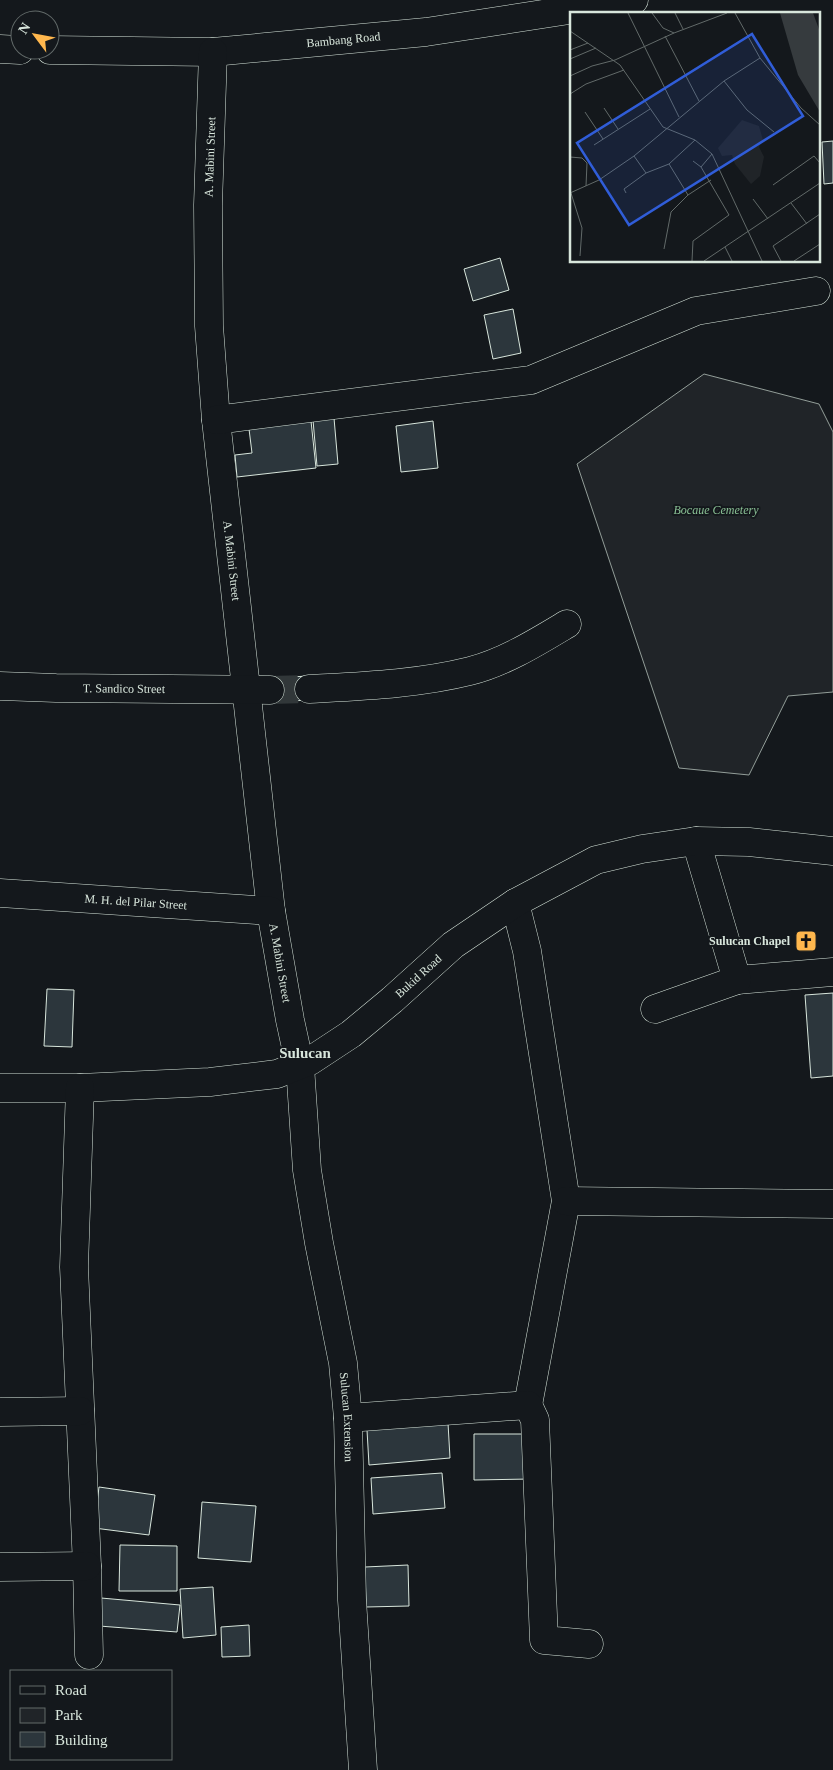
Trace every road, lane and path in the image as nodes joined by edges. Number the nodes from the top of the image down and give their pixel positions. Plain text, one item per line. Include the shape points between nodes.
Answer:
1 (634, 0) edge
2 (60, 50) edge
3 (213, 52) junction
4 (816, 291) dead end
5 (216, 420) junction
6 (567, 624) dead end
7 (0, 686) edge
8 (309, 689) tunnel mouth
9 (258, 690) junction
10 (696, 841) junction
11 (833, 851) edge
12 (0, 893) edge
13 (515, 903) junction
14 (271, 911) junction
15 (833, 972) edge
16 (737, 980) junction
17 (655, 1008) dead end
18 (300, 1066) junction
19 (0, 1088) edge
20 (80, 1088) junction
21 (566, 1201) junction
22 (833, 1204) edge
23 (528, 1405) junction
24 (80, 1411) junction
25 (0, 1412) edge
26 (348, 1418) junction
27 (87, 1566) junction
28 (0, 1567) edge
29 (589, 1644) dead end
30 (89, 1655) dead end
31 (363, 1770) edge

1 - 3 street, Bambang Road via 426,32
2 - 3 street, Bambang Road
3 - 5 street, A. Mabini Street via 208,205 209,326
4 - 5 street via 696,311 531,380
5 - 9 street, A. Mabini Street
6 - 8 street via 521,652 472,671 370,686
7 - 9 street, T. Sandico Street
9 - 14 street, A. Mabini Street
10 - 11 street, Bukid Road via 749,842
10 - 13 street, Bukid Road via 596,860
10 - 16 street
12 - 14 street, M. H. del Pilar Street
13 - 18 street, Bukid Road via 453,945 351,1034
13 - 21 street via 527,950
14 - 18 street, A. Mabini Street
15 - 16 street
16 - 17 street
18 - 20 street, Bukid Road via 277,1074 210,1082
18 - 26 street, Sulucan Extension via 307,1170 343,1363
19 - 20 street, Bukid Road
20 - 24 street via 74,1267
21 - 22 street
21 - 23 street
23 - 26 street
23 - 29 street via 535,1420 544,1640
24 - 25 street
24 - 27 street
26 - 31 street, Sulucan Extension via 352,1600
27 - 28 street
27 - 30 street

